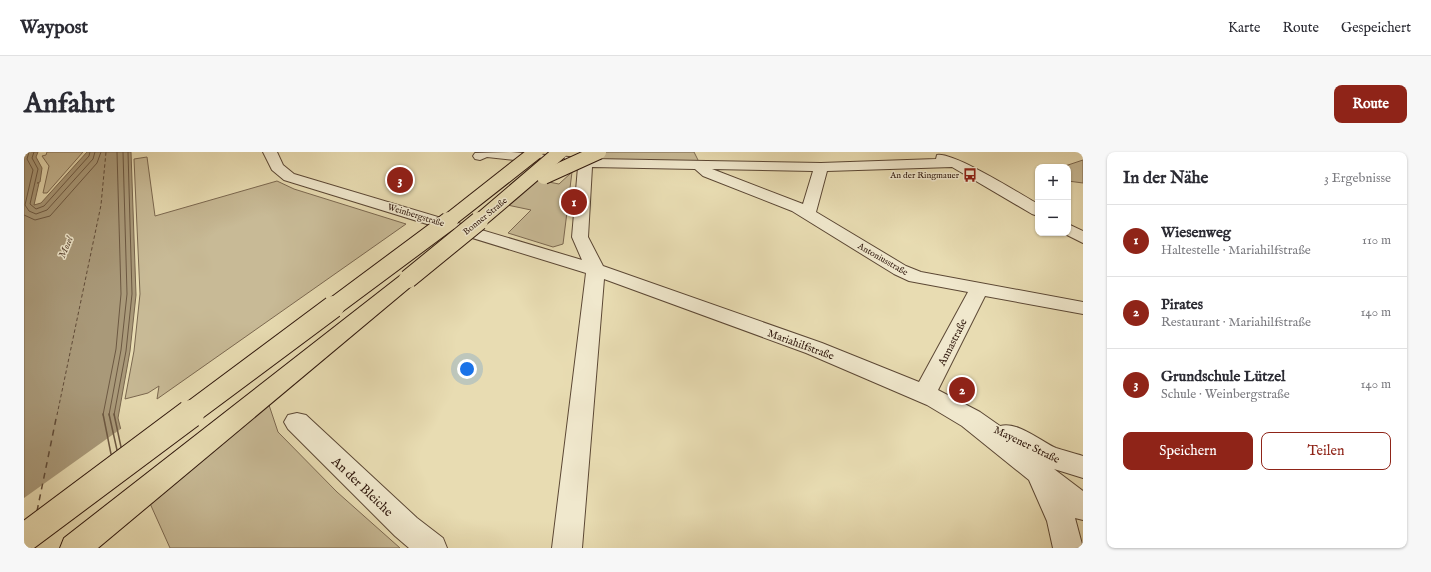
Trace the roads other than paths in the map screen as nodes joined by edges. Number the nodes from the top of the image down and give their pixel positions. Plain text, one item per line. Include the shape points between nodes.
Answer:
1 (270, 152) edge
2 (536, 152) edge
3 (560, 152) edge
4 (599, 152) edge
5 (922, 152) edge
6 (480, 156) dead end
7 (586, 158) edge
8 (955, 163) junction
9 (699, 166) junction
10 (821, 166) junction
11 (516, 191) junction
12 (1035, 209) edge
13 (808, 213) junction
14 (1071, 231) edge
15 (1083, 238) edge
16 (596, 270) junction
17 (978, 289) junction
18 (1083, 308) edge
19 (924, 394) junction
20 (971, 419) junction
21 (297, 422) dead end
22 (1083, 467) edge
23 (1038, 473) junction
24 (1083, 508) edge
25 (24, 538) edge
26 (75, 548) edge
27 (432, 548) edge
28 (567, 548) edge
29 (1068, 548) edge

1 - 16 street, Weinbergstraße via 278,167 289,177
2 - 25 highway, bridge via 450,220
3 - 11 highway, Bonner Straße, bridge
4 - 11 highway, bridge
5 - 8 street
6 - 7 street via 484,153
7 - 9 street
7 - 16 street via 580,237
8 - 10 street
8 - 12 street
9 - 10 street
9 - 13 street, Antoniusstraße via 708,173
10 - 13 street
11 - 26 highway, Bonner Straße, bridge
13 - 17 street, Antoniusstraße via 900,270 916,277
14 - 15 street
16 - 19 street, Mariahilfstraße via 814,348
16 - 28 street
17 - 18 street, Antoniusstraße
17 - 19 street, Annastraße
19 - 20 street, Mariahilfstraße
20 - 22 street, Mayener Straße via 995,428 1048,456
20 - 23 street, Mariahilfstraße
21 - 27 street, An der Bleiche via 406,527
23 - 24 street, Mariahilfstraße
23 - 29 street via 1060,513

